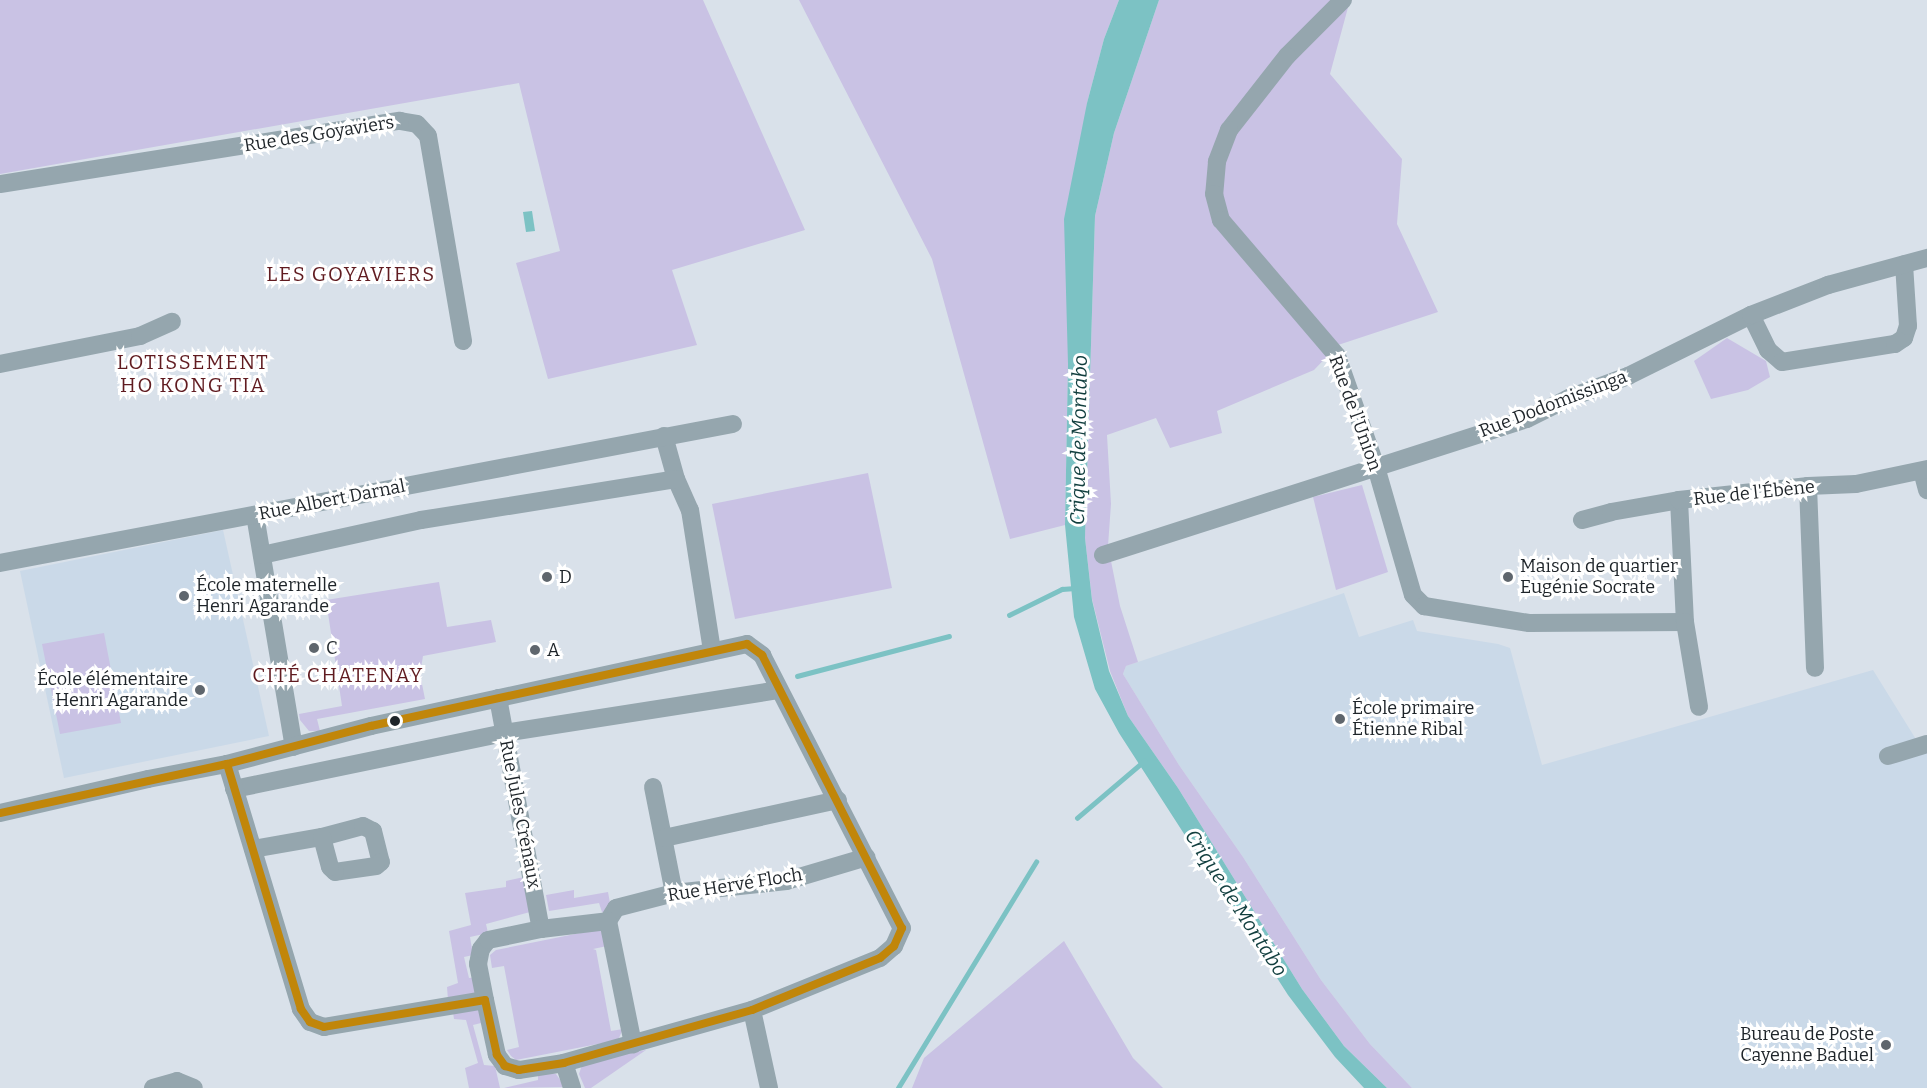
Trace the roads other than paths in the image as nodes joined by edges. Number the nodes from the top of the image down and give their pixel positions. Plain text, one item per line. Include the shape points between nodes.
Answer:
1 (1343, 0) edge
2 (0, 184) edge
3 (1927, 258) edge
4 (1904, 264) junction
5 (1750, 315) junction
6 (172, 322) dead end
7 (463, 341) dead end
8 (0, 364) edge
9 (733, 424) dead end
10 (664, 436) junction
11 (1376, 467) junction
12 (1925, 470) edge
13 (675, 478) junction
14 (1808, 486) junction
15 (1927, 490) edge
16 (1679, 500) junction
17 (255, 515) junction
18 (1582, 520) dead end
19 (262, 555) junction
20 (1103, 555) dead end
21 (0, 563) edge
22 (1685, 622) junction
23 (712, 651) junction
24 (1815, 668) dead end
25 (778, 690) junction
26 (498, 698) junction
27 (1699, 707) dead end
28 (504, 733) junction
29 (1927, 744) edge
30 (294, 747) junction
31 (1888, 756) dead end
32 (227, 764) junction
33 (653, 787) dead end
34 (234, 789) junction
35 (837, 800) junction
36 (0, 813) edge
37 (322, 837) dead end
38 (664, 838) junction
39 (253, 849) junction
40 (867, 857) junction
41 (674, 893) junction
42 (609, 921) junction
43 (541, 929) junction
44 (485, 1000) junction
45 (752, 1010) junction
46 (633, 1044) junction
47 (564, 1063) junction
48 (153, 1088) edge
49 (194, 1088) edge
50 (572, 1088) edge
51 (769, 1088) edge

1 - 11 street, Rue de l'Union via 1287,56 1229,130 1217,162 1214,194 1221,220 1337,356
2 - 7 street, Rue des Goyaviers via 400,121 417,124 428,136
3 - 4 street, Rue Dodomissinga
4 - 5 street, Rue Dodomissinga via 1828,285
4 - 5 street via 1908,326 1904,338 1895,344 1782,362 1768,350
5 - 11 street, Rue Dodomissinga via 1628,376 1527,419
6 - 8 street via 140,336
9 - 10 street, Rue Albert Darnal
10 - 13 street
10 - 17 street, Rue Albert Darnal
11 - 20 street, Rue Dodomissinga
11 - 22 street, Rue de l'Union via 1413,595 1424,606 1529,623
12 - 14 street, Rue de l'Ébène via 1856,484
12 - 15 street
13 - 19 street, Rue Albert Darnal via 421,520
13 - 23 street via 690,510
14 - 16 street, Rue de l'Ébène
14 - 24 street
16 - 18 street, Rue de l'Ébène
16 - 22 street
17 - 19 street
17 - 21 street, Rue Albert Darnal
19 - 30 street
22 - 27 street
23 - 25 street via 747,644 762,655
23 - 26 street
25 - 28 street
25 - 35 street
26 - 28 street, Rue Jules Crénaux
26 - 30 street
28 - 34 street
28 - 43 street, Rue Jules Crénaux
29 - 31 street
30 - 32 street
32 - 34 street
32 - 36 street
33 - 38 street
34 - 39 street
35 - 38 street
35 - 40 street
37 - 39 street
38 - 41 street
39 - 44 street via 302,1008 310,1022 324,1027
40 - 41 street, Rue Hervé Floch via 786,881
40 - 45 street via 902,928 894,946 880,958
41 - 42 street, Rue Hervé Floch via 616,908
42 - 43 street
42 - 46 street
43 - 44 street via 494,937 484,945 478,964
44 - 47 street via 497,1055 505,1066 519,1070
45 - 46 street
45 - 51 street
46 - 47 street
47 - 50 street
48 - 49 street via 177,1081

